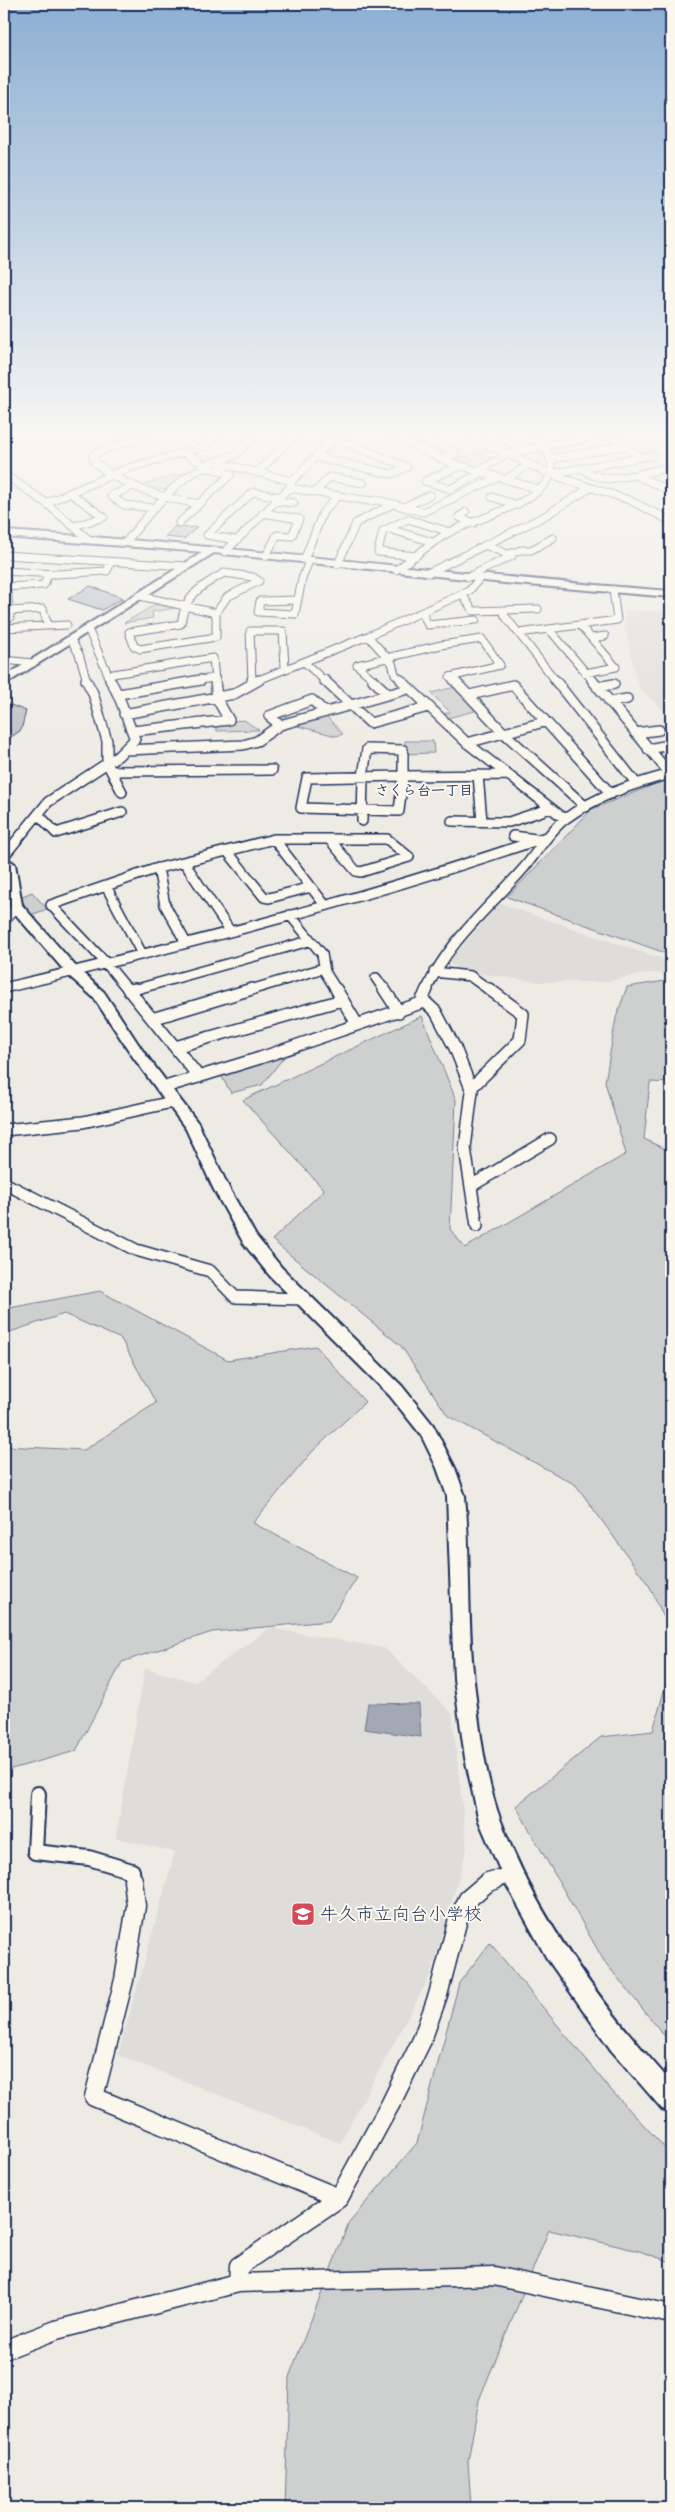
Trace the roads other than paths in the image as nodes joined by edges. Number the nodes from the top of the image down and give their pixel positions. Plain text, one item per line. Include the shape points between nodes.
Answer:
1 (205, 554) edge
2 (248, 554) edge
3 (308, 554) edge
4 (342, 554) edge
5 (399, 554) edge
6 (466, 554) edge
7 (509, 554) edge
8 (4, 555) edge
9 (266, 556) joint
10 (416, 556) joint
11 (306, 561) junction
12 (111, 562) junction
13 (338, 564) junction
14 (186, 566) junction
15 (396, 570) junction
16 (4, 571) edge
17 (428, 573) junction
18 (48, 574) junction
19 (468, 577) junction
20 (479, 579) junction
21 (6, 587) edge
22 (613, 590) junction
23 (462, 594) junction
24 (671, 594) edge
25 (140, 596) junction
26 (297, 600) junction
27 (183, 606) junction
28 (538, 609) dead end
29 (503, 610) junction
30 (9, 611) junction
31 (422, 612) junction
32 (216, 613) junction
33 (476, 620) dead end
34 (578, 621) junction
35 (48, 626) junction
36 (67, 626) dead end
37 (7, 627) edge
38 (88, 629) junction
39 (548, 629) junction
40 (519, 634) junction
41 (368, 636) junction
42 (605, 636) dead end
43 (592, 638) junction
44 (71, 640) junction
45 (385, 657) junction
46 (4, 660) edge
47 (304, 662) junction
48 (33, 663) junction
49 (286, 668) junction
50 (585, 673) junction
51 (106, 676) junction
52 (214, 678) junction
53 (4, 682) edge
54 (252, 683) junction
55 (614, 684) dead end
56 (597, 687) junction
57 (408, 689) junction
58 (119, 694) junction
59 (388, 694) junction
60 (470, 695) junction
61 (217, 699) junction
62 (627, 699) dead end
63 (609, 702) junction
64 (351, 705) junction
65 (428, 707) junction
66 (325, 712) junction
67 (124, 714) junction
68 (544, 722) junction
69 (280, 725) junction
70 (659, 730) dead end
71 (133, 731) junction
72 (504, 733) junction
73 (635, 733) junction
74 (467, 743) junction
75 (664, 746) dead end
76 (648, 749) junction
77 (126, 750) junction
78 (109, 767) junction
79 (272, 770) dead end
80 (478, 775) junction
81 (507, 775) junction
82 (363, 776) junction
83 (402, 776) junction
84 (636, 783) junction
85 (122, 792) dead end
86 (611, 794) junction
87 (586, 807) junction
88 (550, 808) junction
89 (362, 810) junction
90 (122, 812) dead end
91 (38, 814) junction
92 (565, 819) junction
93 (362, 821) dead end
94 (452, 821) dead end
95 (482, 821) junction
96 (513, 836) dead end
97 (543, 838) junction
98 (274, 839) junction
99 (329, 839) junction
100 (227, 851) junction
101 (4, 856) edge
102 (4, 860) edge
103 (184, 862) junction
104 (158, 868) junction
105 (106, 886) junction
106 (311, 887) junction
107 (325, 905) junction
108 (16, 906) junction
109 (290, 915) junction
110 (4, 922) edge
111 (230, 931) junction
112 (310, 941) junction
113 (186, 943) junction
114 (142, 954) junction
115 (106, 963) junction
116 (324, 968) junction
117 (73, 972) junction
118 (434, 972) junction
119 (376, 978) dead end
120 (4, 988) edge
121 (128, 990) junction
122 (422, 999) junction
123 (342, 1000) junction
124 (399, 1012) junction
125 (152, 1019) junction
126 (357, 1024) junction
127 (175, 1047) junction
128 (200, 1076) junction
129 (470, 1088) junction
130 (167, 1095) junction
131 (4, 1130) edge
132 (550, 1139) dead end
133 (4, 1183) edge
134 (471, 1186) junction
135 (477, 1226) dead end
136 (303, 1299) junction
137 (38, 1794) dead end
138 (513, 1874) junction
139 (671, 2100) edge
140 (339, 2198) junction
141 (238, 2283) junction
142 (671, 2314) edge
143 (4, 2350) edge

1 - 14 street
2 - 9 street
3 - 11 street
4 - 13 street
5 - 10 street
6 - 17 street
7 - 19 street via 512,556
8 - 12 street
9 - 11 street
10 - 15 street
11 - 13 street
11 - 26 street
12 - 14 street
12 - 18 street via 107,571
13 - 15 street
14 - 25 street
15 - 17 street
16 - 18 street
17 - 19 street
18 - 21 street via 44,585
19 - 20 street
20 - 22 street
20 - 23 street via 470,591
21 - 30 street
22 - 24 street
22 - 34 street via 617,620
23 - 29 street via 473,611
23 - 31 street via 440,608
25 - 27 street
25 - 38 street
26 - 26 street via 295,614 258,612 260,601
27 - 32 street
27 - 32 street via 196,588 224,573 253,577 259,581 227,596
27 - 32 street via 181,624 129,632 134,646 140,649 216,637
28 - 29 street
29 - 40 street
30 - 35 street via 43,609
30 - 37 street
31 - 33 street via 428,625
31 - 41 street
34 - 39 street
34 - 43 street
35 - 36 street
35 - 37 street
38 - 44 street
38 - 51 street
39 - 40 street
39 - 50 street
40 - 84 street
41 - 45 street
41 - 47 street
42 - 43 street
43 - 50 street via 616,667
44 - 48 street
44 - 78 street via 93,694 107,741
45 - 57 street
45 - 59 street via 357,665
45 - 60 street via 482,639 500,665 450,677
46 - 48 street
47 - 49 street
47 - 64 street
48 - 53 street
49 - 54 street
49 - 54 street via 283,631 250,631
50 - 56 street
51 - 52 street via 213,658
51 - 58 street
52 - 58 street
52 - 61 street
54 - 61 street via 234,694
55 - 56 street
56 - 63 street
57 - 59 street
57 - 65 street
58 - 67 street
59 - 64 street
60 - 68 street via 513,685
60 - 72 street
61 - 67 street
61 - 71 street via 228,720
62 - 63 street
63 - 73 street
64 - 65 street via 370,723
64 - 66 street
65 - 74 street
66 - 69 street
66 - 69 street via 312,700 269,716
67 - 71 street
68 - 72 street
68 - 86 street
69 - 77 street via 258,741 243,745
70 - 73 street
71 - 77 street via 135,739
72 - 74 street
72 - 87 street
73 - 76 street
74 - 81 street
75 - 76 street
76 - 84 street via 670,774
77 - 78 street
78 - 79 street
78 - 85 street
78 - 91 street via 48,802
80 - 81 street
80 - 83 street
80 - 95 street
81 - 88 street
82 - 83 street
82 - 83 street via 367,749 403,750
82 - 89 street
82 - 89 street via 307,778 302,808
83 - 89 street via 399,811
84 - 86 street
86 - 87 street
87 - 92 street
88 - 92 street
88 - 95 street via 509,822
89 - 93 street
90 - 91 street via 56,833
91 - 101 street
92 - 97 street
94 - 95 street
96 - 97 street
97 - 107 street
97 - 118 street via 536,853 468,924
98 - 99 street
98 - 100 street
98 - 106 street
99 - 99 street via 387,839 409,857 356,871
100 - 103 street
100 - 106 street via 264,897
102 - 108 street via 8,864
103 - 104 street
103 - 111 street
104 - 105 street
104 - 113 street via 165,905
105 - 114 street
105 - 115 street via 51,905
106 - 107 street
107 - 109 street
108 - 110 street
108 - 117 street
109 - 111 street
109 - 112 street
111 - 113 street
112 - 116 street via 322,954
112 - 121 street
113 - 114 street
114 - 115 street
115 - 117 street
115 - 121 street
116 - 123 street
116 - 125 street
117 - 120 street
117 - 130 street via 99,995
118 - 122 street
118 - 129 street via 470,976 523,1014 520,1040
119 - 124 street
121 - 125 street
122 - 124 street
122 - 129 street via 436,1012 455,1048
123 - 126 street
123 - 127 street
124 - 126 street
125 - 127 street
126 - 128 street
127 - 128 street
128 - 130 street
129 - 134 street via 465,1148
130 - 131 street via 84,1122
130 - 136 street via 193,1127 250,1240
132 - 134 street
133 - 136 street via 129,1247 210,1272 235,1297
134 - 135 street
136 - 138 street via 396,1391 427,1430 446,1468 456,1496 464,1679 476,1758 490,1821
137 - 140 street via 35,1852 80,1856 132,1871 136,1906 124,1980 94,2097
138 - 139 street via 585,1997 619,2042
138 - 140 street via 488,1882 468,1899 458,1920 422,2040
140 - 141 street via 239,2266
141 - 142 street via 494,2276
141 - 143 street via 56,2330

